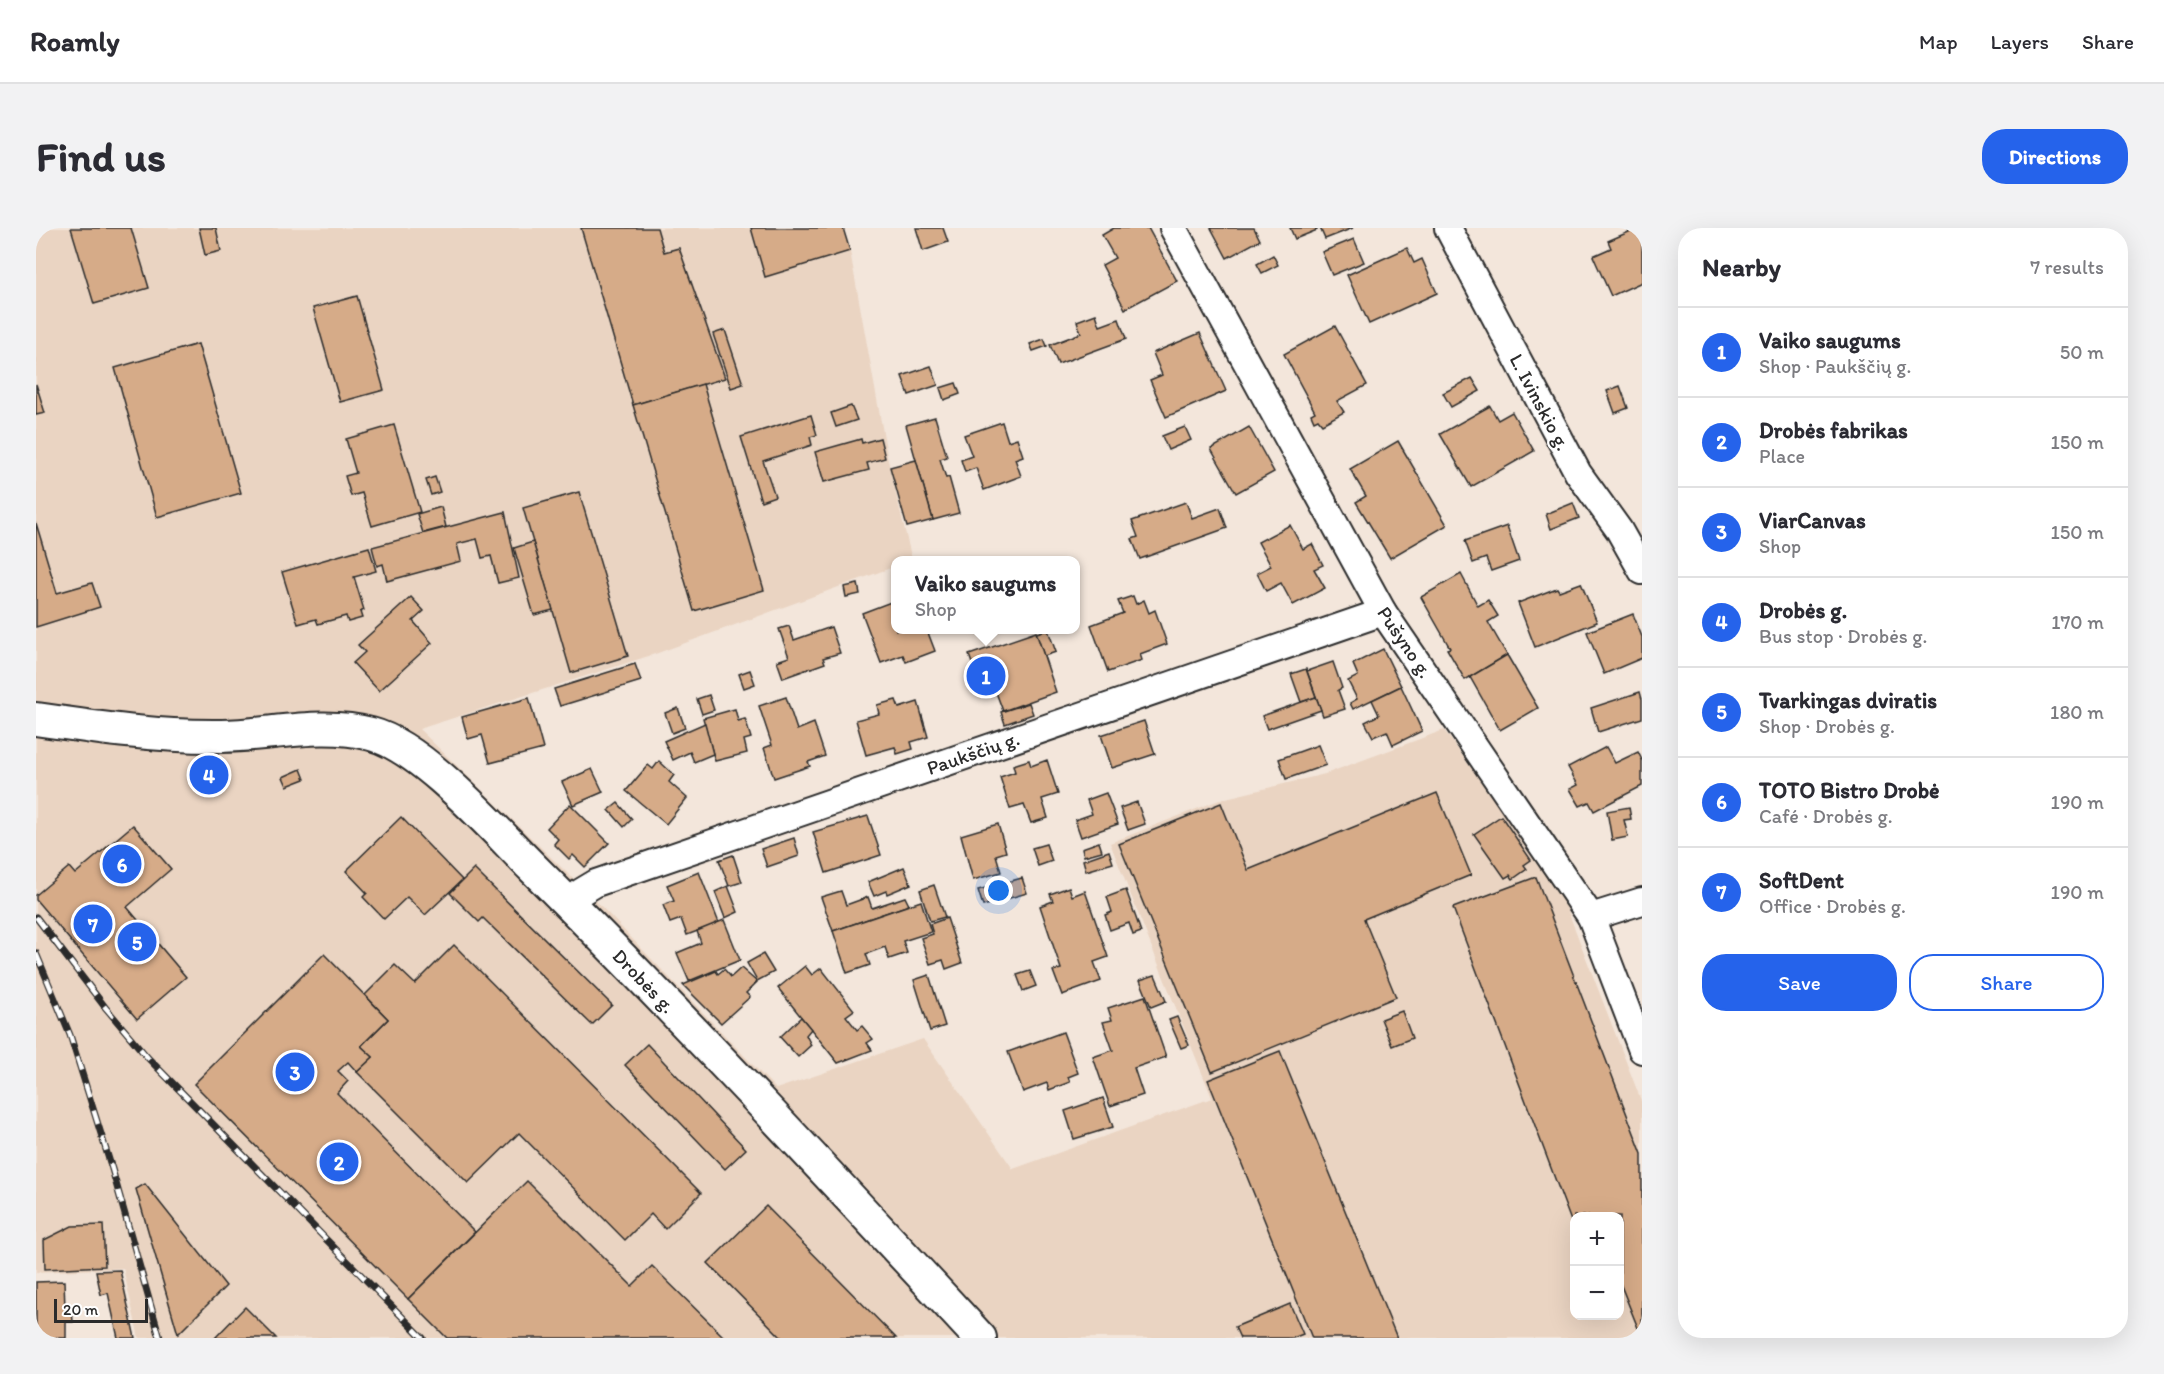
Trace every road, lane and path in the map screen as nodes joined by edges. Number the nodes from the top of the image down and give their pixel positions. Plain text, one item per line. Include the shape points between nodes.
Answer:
1 (1173, 228) edge
2 (1448, 228) edge
3 (1642, 570) edge
4 (1383, 612) junction
5 (36, 719) edge
6 (1642, 901) edge
7 (569, 904) junction
8 (1591, 917) junction
9 (1642, 1050) edge
10 (980, 1338) edge

1 - 4 street, Pušyno g.
2 - 3 street, L. Ivinskio g. via 1578,473
4 - 7 street, Paukščių g. via 596,883
4 - 8 street, Pušyno g.
5 - 7 street, Drobės g. via 144,734 222,736 344,729 374,735 404,749 438,776
6 - 8 street
7 - 10 street, Drobės g. via 771,1112
8 - 9 street, Pušyno g.

